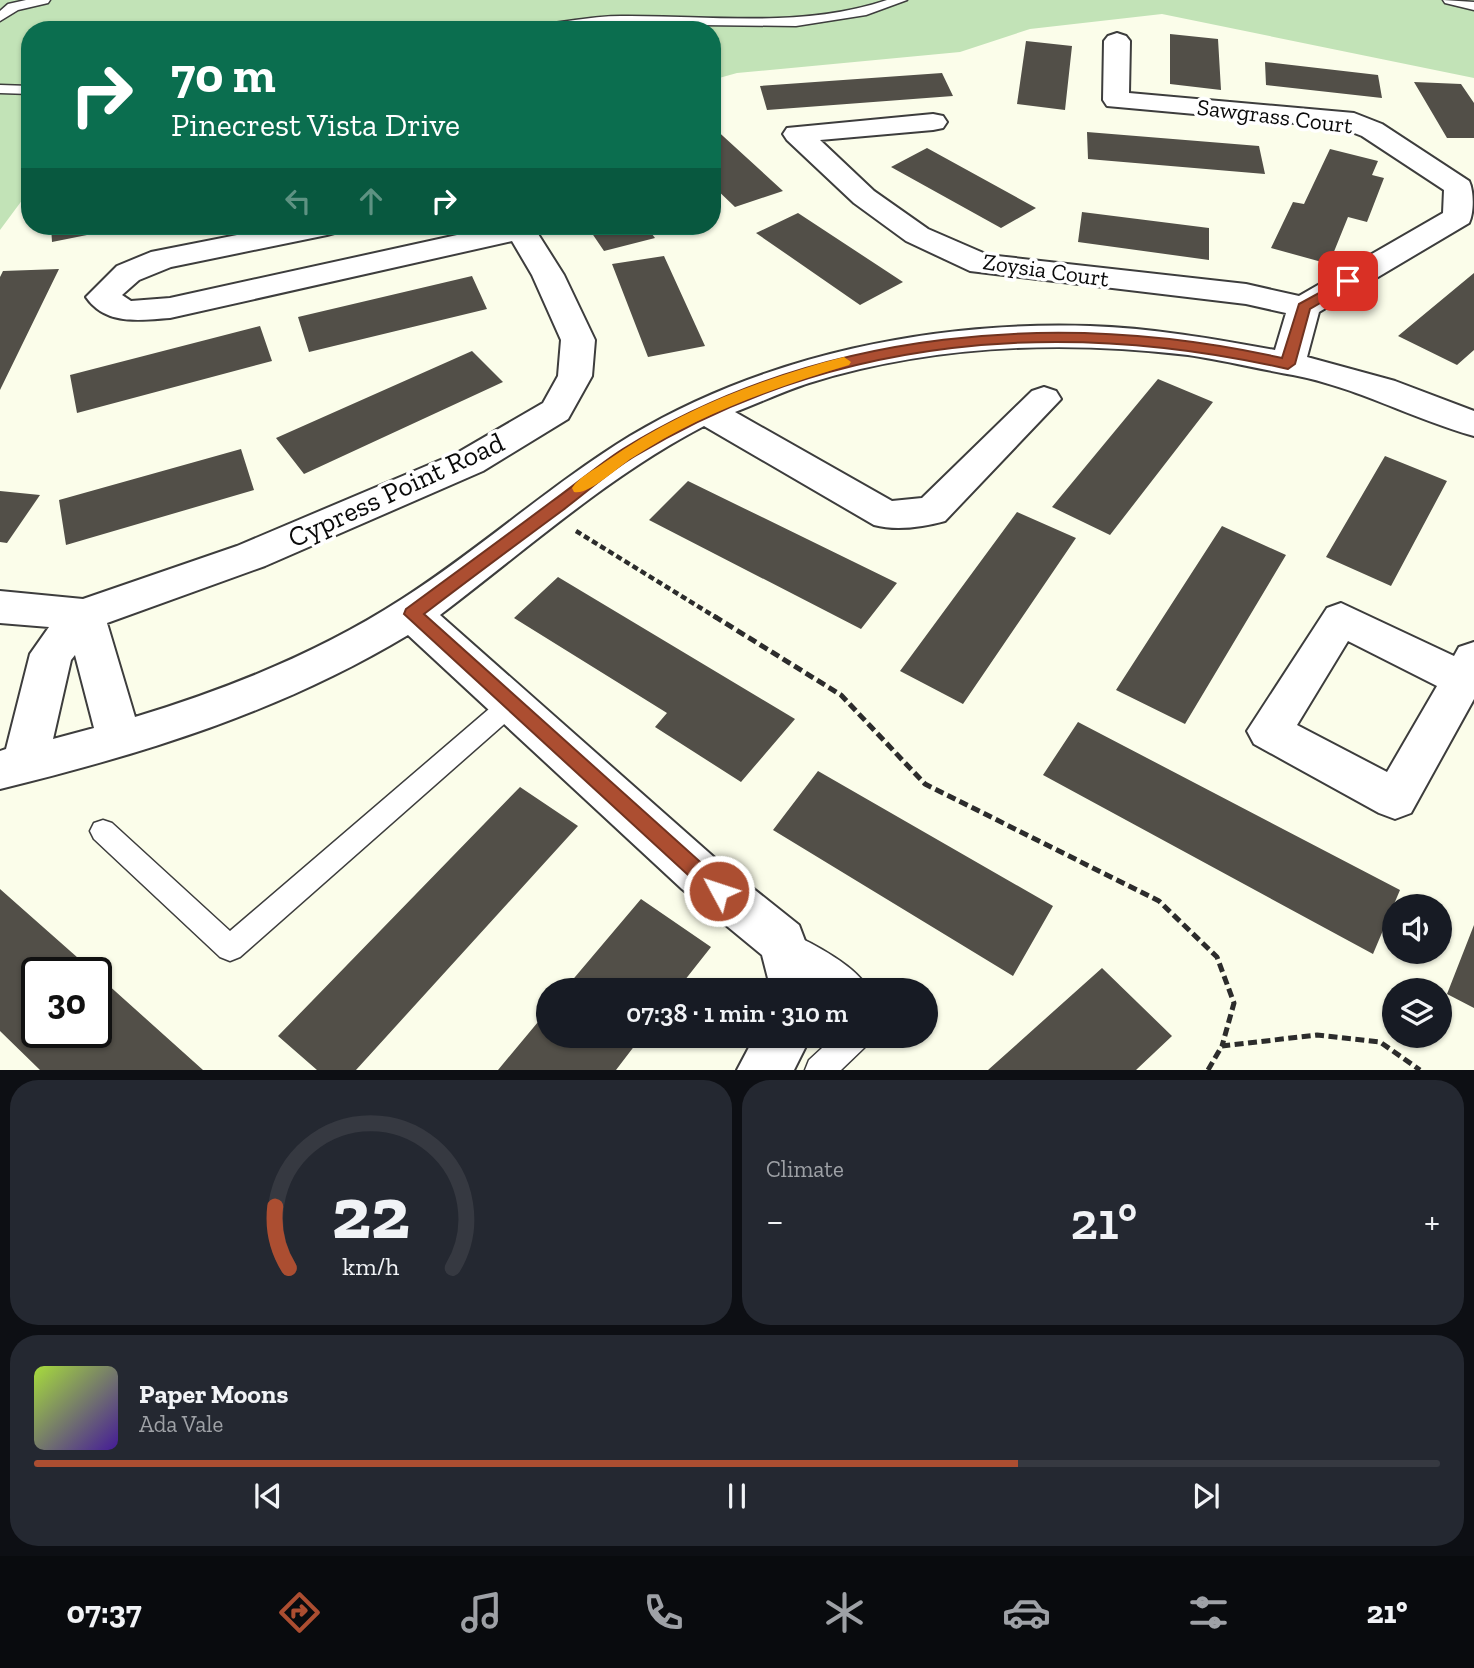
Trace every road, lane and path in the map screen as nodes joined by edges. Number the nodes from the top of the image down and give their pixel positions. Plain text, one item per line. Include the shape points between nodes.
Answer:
1 (43, 0) edge
2 (900, 0) edge
3 (1450, 0) edge
4 (1474, 6) edge
5 (0, 17) edge
6 (604, 21) edge
7 (1117, 41) dead end
8 (0, 89) edge
9 (21, 90) edge
10 (933, 122) dead end
11 (282, 235) edge
12 (488, 235) edge
13 (523, 235) edge
14 (1304, 307) junction
15 (1288, 364) junction
16 (1044, 399) dead end
17 (705, 411) junction
18 (1474, 424) edge
19 (546, 513) junction
20 (0, 607) edge
21 (412, 614) junction
22 (84, 615) junction
23 (1469, 669) edge
24 (512, 704) junction
25 (120, 741) junction
26 (13, 767) edge
27 (103, 831) dead end
28 (782, 941) junction
29 (794, 978) edge
30 (839, 978) edge
31 (1222, 1046) junction
32 (777, 1048) edge
33 (843, 1048) edge
34 (763, 1069) edge
35 (819, 1069) edge
36 (1208, 1069) edge
37 (1420, 1069) edge

1 - 5 lane via 13,7
2 - 6 lane via 871,11 812,20
3 - 4 lane
7 - 14 street, Sawgrass Court via 1116,100 1344,119 1373,130 1459,187 1458,217
8 - 9 lane
10 - 14 street, Zoysia Court via 797,134 864,197 917,235 981,264 1246,294
11 - 12 street, Cypress Point Road via 162,259 128,274 102,297 125,311 170,308
13 - 22 street, Cypress Point Road via 578,340 575,376 556,411 470,462 251,556
14 - 15 street
15 - 17 street via 1235,352 1107,338 959,341 836,363
15 - 18 street via 1392,393
16 - 17 street via 932,511 887,515
17 - 19 street via 628,453
19 - 21 street
19 - 31 path via 841,695 925,784 1159,901 1217,957 1234,1003
20 - 22 street, Cypress Point Road
21 - 24 street
21 - 25 street via 262,690
22 - 25 street
22 - 26 street via 51,654
23 - 23 street via 1395,799 1269,730 1340,619
24 - 27 lane via 230,948
24 - 28 street via 699,874
25 - 26 street
28 - 29 street
28 - 30 lane
31 - 36 path
31 - 37 path via 1317,1035 1380,1042
32 - 34 street
33 - 35 lane

